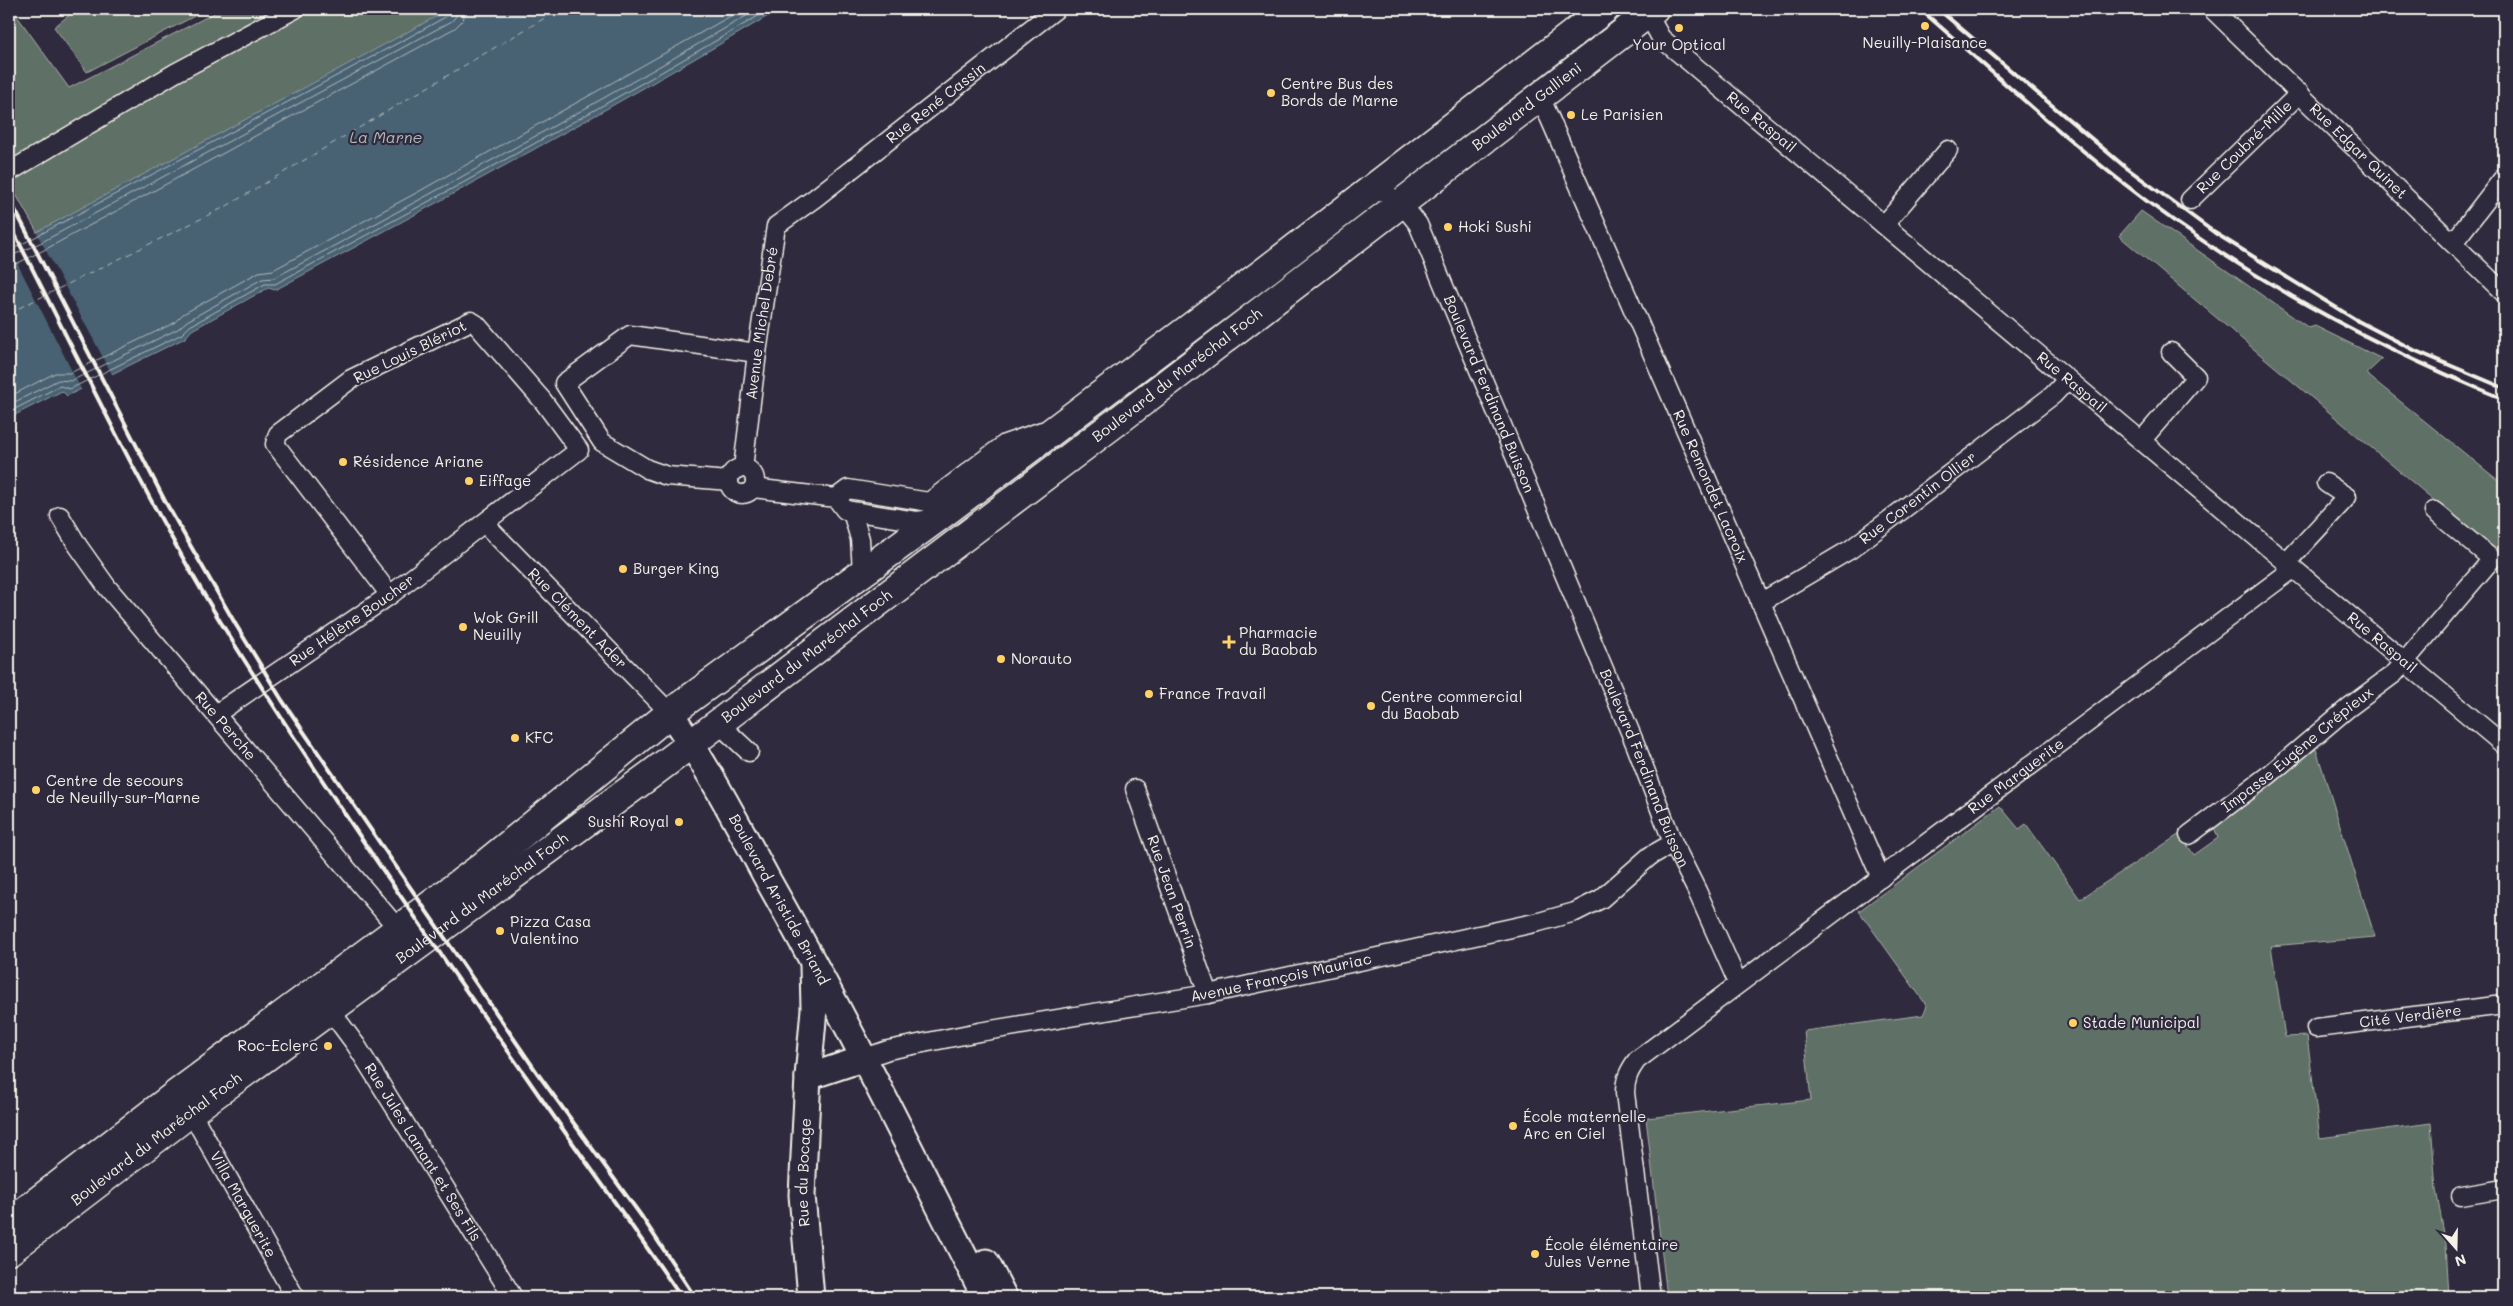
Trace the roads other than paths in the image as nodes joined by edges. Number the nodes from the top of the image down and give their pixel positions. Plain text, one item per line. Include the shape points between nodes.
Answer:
1 (295, 9) edge
2 (1056, 9) edge
3 (1605, 9) edge
4 (2212, 9) edge
5 (1649, 10) edge
6 (2300, 94) junction
7 (1540, 96) junction
8 (1948, 150) dead end
9 (9, 172) edge
10 (2504, 177) edge
11 (1377, 185) junction
12 (815, 198) joint
13 (2190, 200) dead end
14 (1404, 208) junction
15 (1884, 225) junction
16 (2453, 244) junction
17 (2504, 293) edge
18 (2172, 352) dead end
19 (756, 353) junction
20 (2067, 380) junction
21 (2142, 440) junction
22 (743, 468) junction
23 (729, 481) junction
24 (2326, 483) dead end
25 (753, 488) junction
26 (836, 498) junction
27 (933, 510) junction
28 (2434, 511) dead end
29 (852, 512) junction
30 (60, 516) dead end
31 (485, 524) junction
32 (954, 544) junction
33 (2290, 566) junction
34 (862, 571) junction
35 (390, 596) junction
36 (1760, 603) junction
37 (758, 650) junction
38 (2404, 662) junction
39 (670, 713) junction
40 (216, 714) junction
41 (718, 723) junction
42 (692, 743) junction
43 (2504, 745) edge
44 (749, 752) dead end
45 (1135, 789) dead end
46 (2189, 835) dead end
47 (1673, 843) junction
48 (541, 855) junction
49 (1881, 878) junction
50 (400, 930) junction
51 (813, 960) junction
52 (1738, 983) junction
53 (1208, 994) junction
54 (2504, 1005) edge
55 (330, 1010) junction
56 (2316, 1028) dead end
57 (865, 1058) junction
58 (808, 1078) junction
59 (191, 1112) junction
60 (2504, 1189) edge
61 (2461, 1196) dead end
62 (9, 1223) edge
63 (9, 1251) edge
64 (295, 1297) edge
65 (512, 1297) edge
66 (811, 1297) edge
67 (985, 1297) edge
68 (1004, 1297) edge
69 (1651, 1297) edge

1 - 9 street via 175,74
2 - 12 street, Rue René Cassin
3 - 11 main road, Boulevard Gallieni
4 - 6 street, Rue Edgar Quinet
5 - 7 main road, Boulevard Gallieni
5 - 15 street, Rue Raspail via 1662,38
6 - 13 street, Rue Coubré-Mille
6 - 16 street, Rue Edgar Quinet
7 - 14 main road, Boulevard Gallieni
7 - 36 street, Rue Remondet Lacroix
8 - 15 street
10 - 16 street
11 - 14 street, Boulevard Ferdinand Buisson
11 - 27 main road, Boulevard du Maréchal Foch via 1061,424
12 - 19 street, Avenue Michel Debré via 776,226
14 - 32 main road, Boulevard du Maréchal Foch
14 - 47 street, Boulevard Ferdinand Buisson via 1418,224 1633,737
15 - 20 street, Rue Raspail
16 - 17 street, Rue Edgar Quinet
18 - 21 street via 2196,377
19 - 22 street, Avenue Michel Debré
19 - 23 street via 630,334 564,383 602,442 647,469 667,476
20 - 21 street, Rue Raspail
20 - 36 street, Rue Corentin Ollier via 2045,401 1852,549
21 - 33 street, Rue Raspail
22 - 23 street via 732,473
22 - 25 street via 754,475
23 - 25 street via 731,489 738,494 747,494
24 - 33 street, Rue Marguerite via 2347,497
25 - 26 street
26 - 27 street via 848,489
26 - 29 street via 845,510
27 - 29 street via 916,521
27 - 32 main road
27 - 34 main road, Boulevard du Maréchal Foch
28 - 38 street, Impasse Eugène Crépieux via 2492,558
29 - 34 street via 860,539
30 - 40 street, Rue Perche via 107,587
31 - 35 street, Rue Hélène Boucher
31 - 35 street, Rue Louis Blériot via 579,450 543,401 471,321 351,379 278,434 275,444
31 - 39 street, Rue Clément Ader
32 - 41 main road, Boulevard du Maréchal Foch
33 - 38 street, Rue Raspail
33 - 49 street, Rue Marguerite
34 - 37 main road, Boulevard du Maréchal Foch
35 - 40 street, Rue Hélène Boucher
36 - 49 street, Rue Remondet Lacroix
37 - 39 main road, Boulevard du Maréchal Foch
37 - 42 main road via 737,684 705,710
38 - 43 street, Rue Raspail
38 - 46 street, Impasse Eugène Crépieux via 2395,673 2270,774
39 - 42 main road, Boulevard Aristide Briand
39 - 48 main road via 662,741 582,804
39 - 50 main road, Boulevard du Maréchal Foch
40 - 50 street, Rue Perche
41 - 42 main road, Boulevard du Maréchal Foch
41 - 44 street
42 - 48 main road, Boulevard du Maréchal Foch
42 - 51 main road, Boulevard Aristide Briand
45 - 53 street, Rue Jean Perrin
47 - 52 street, Boulevard Ferdinand Buisson
47 - 53 street, Avenue François Mauriac via 1650,856 1601,899 1575,912
48 - 55 main road, Boulevard du Maréchal Foch
49 - 52 street, Rue Marguerite
50 - 62 main road, Boulevard du Maréchal Foch via 255,1035
51 - 57 main road, Boulevard Aristide Briand
51 - 58 main road, Rue du Bocage via 814,1009
52 - 69 street via 1638,1060 1625,1082
53 - 57 street, Avenue François Mauriac via 979,1032 888,1050
54 - 56 street, Cité Verdière
55 - 59 main road, Boulevard du Maréchal Foch
55 - 65 street, Rue Jules Lamant et Ses Fils via 356,1045
57 - 58 main road
57 - 67 main road, Boulevard Aristide Briand
57 - 68 main road, Boulevard Aristide Briand via 896,1092
58 - 66 main road, Rue du Bocage via 802,1196
59 - 63 main road, Boulevard du Maréchal Foch
59 - 64 street, Villa Marguerite
60 - 61 street

